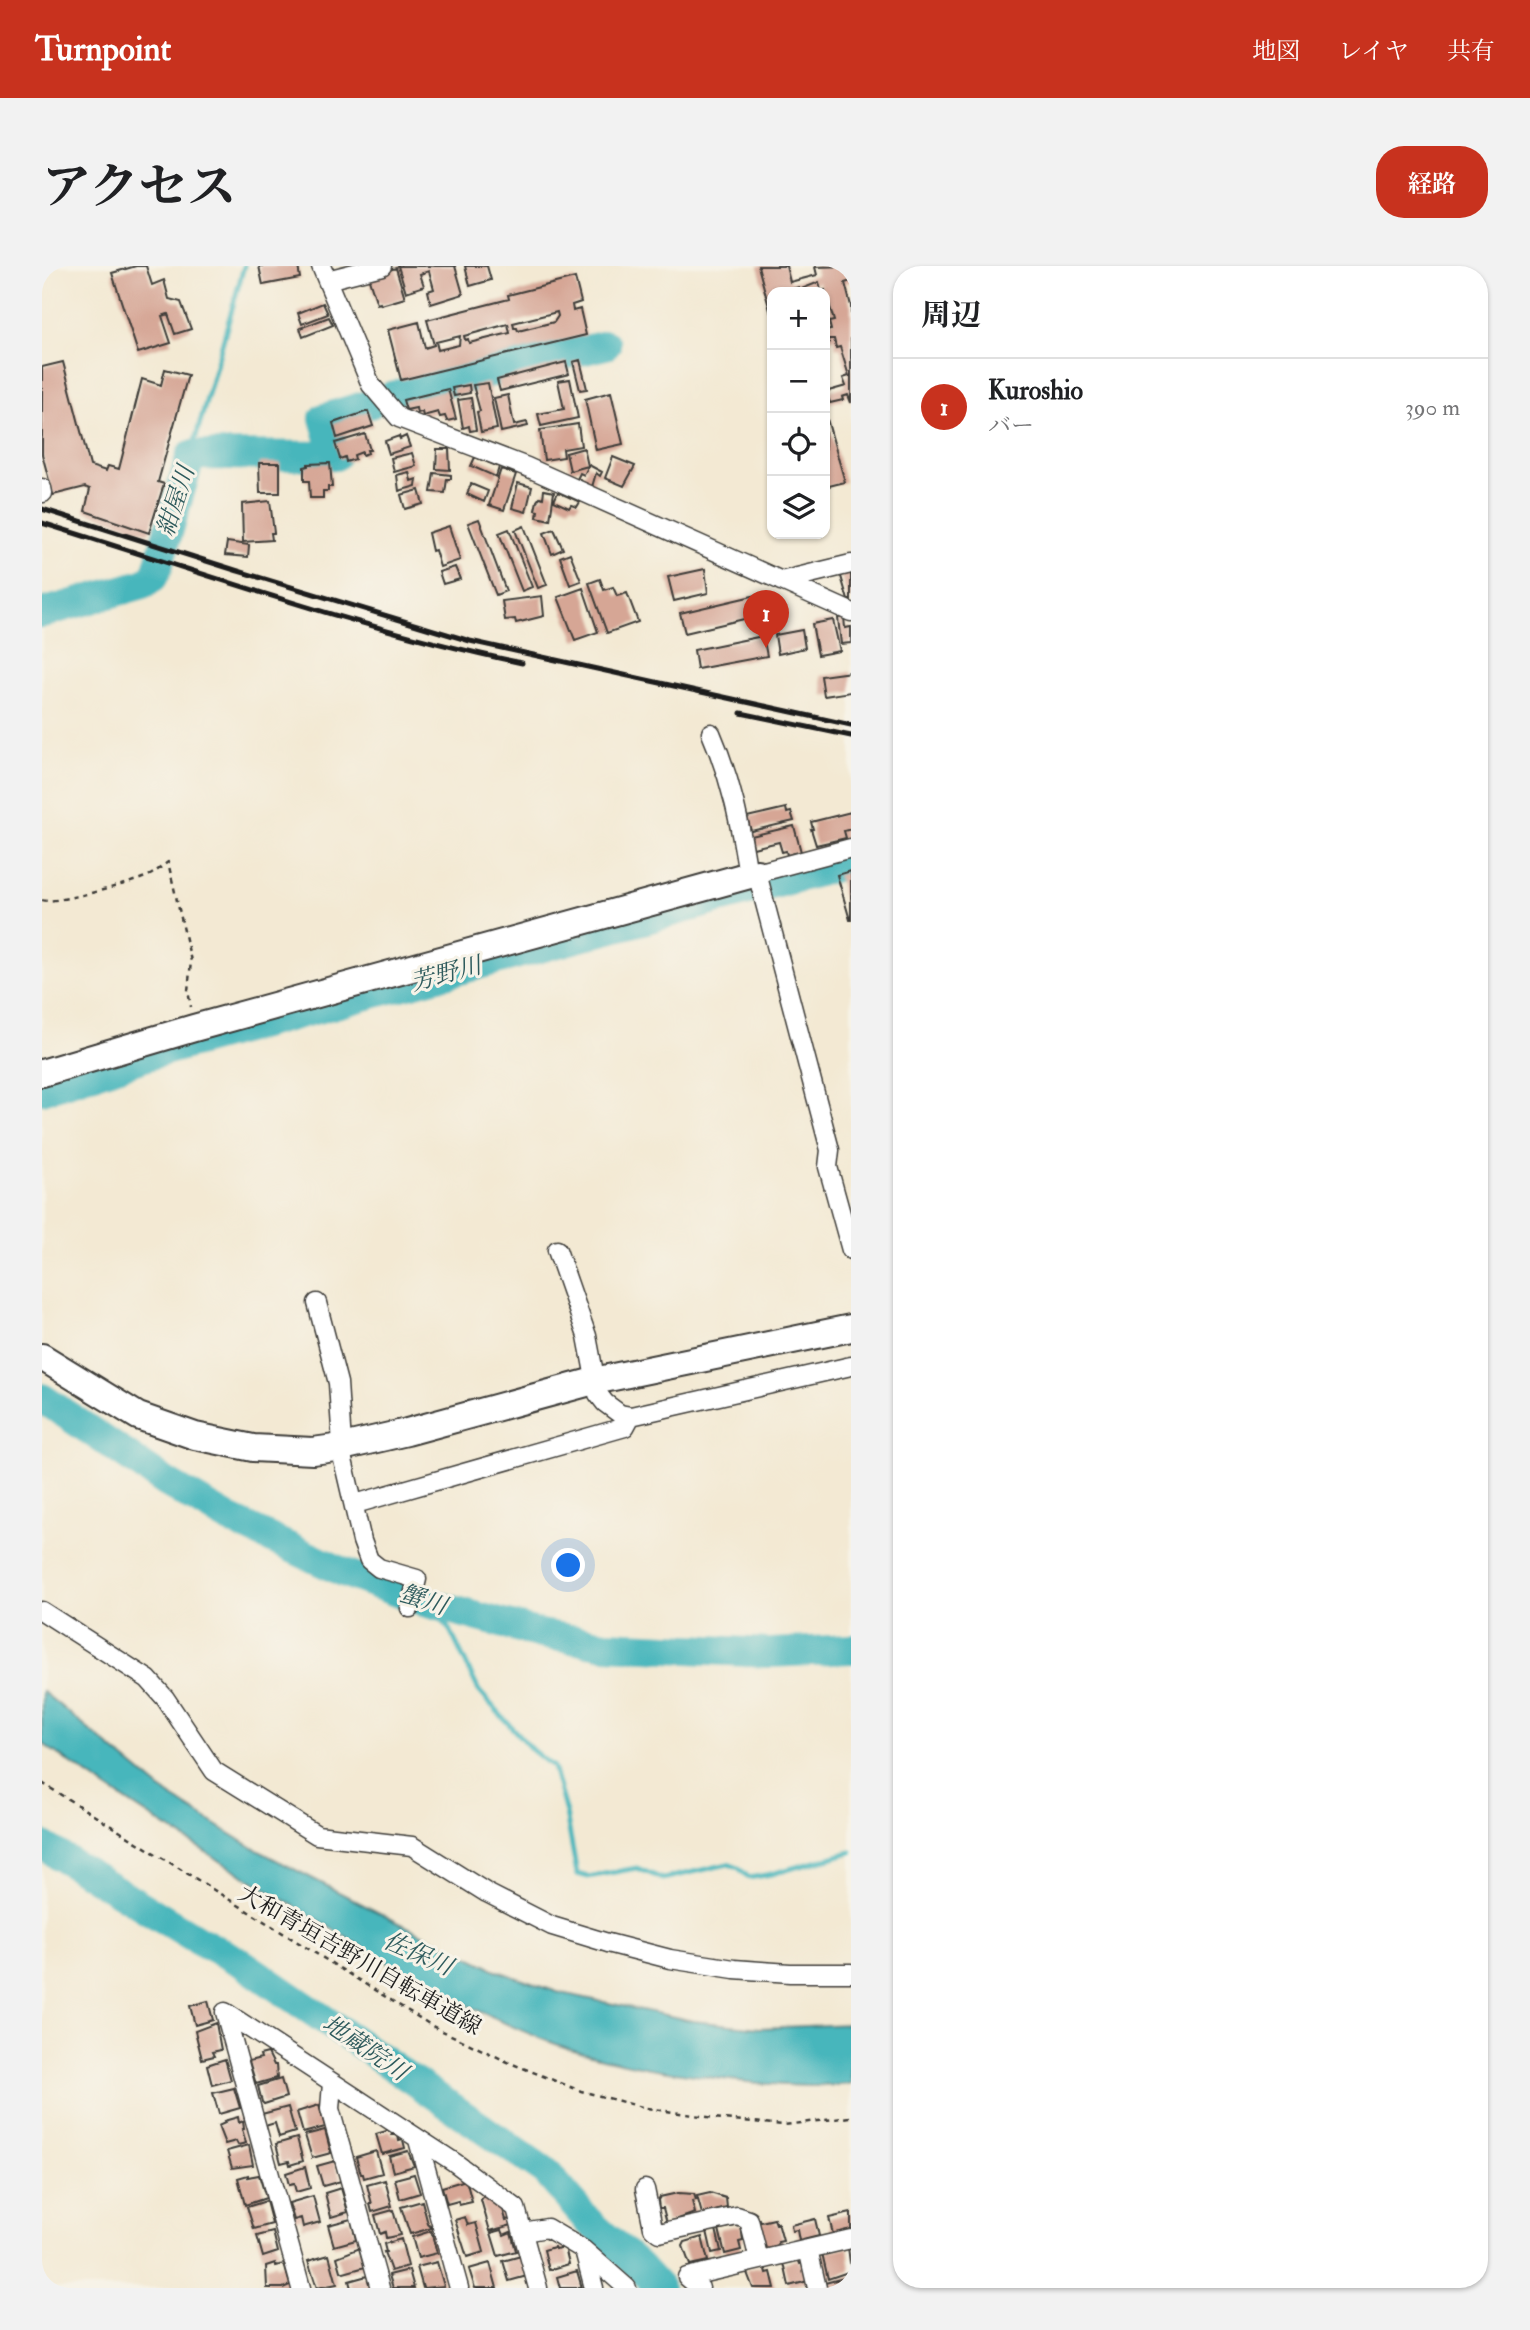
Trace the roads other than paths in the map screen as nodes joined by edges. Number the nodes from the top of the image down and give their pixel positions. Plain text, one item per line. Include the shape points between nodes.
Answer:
1 (382, 266) edge
2 (324, 273) edge
3 (851, 564) edge
4 (781, 581) junction
5 (851, 612) edge
6 (711, 733) dead end
7 (851, 848) edge
8 (756, 881) junction
9 (42, 1073) edge
10 (556, 1250) dead end
11 (851, 1250) edge
12 (317, 1303) dead end
13 (851, 1328) edge
14 (42, 1357) edge
15 (851, 1366) edge
16 (594, 1381) junction
17 (631, 1416) junction
18 (342, 1447) junction
19 (355, 1504) junction
20 (410, 1608) dead end
21 (42, 1611) edge
22 (851, 1973) edge
23 (332, 2083) junction
24 (418, 2140) junction
25 (645, 2189) dead end
26 (523, 2232) junction
27 (851, 2239) edge
28 (808, 2249) junction
29 (584, 2250) junction
30 (758, 2260) junction
31 (301, 2288) edge
32 (380, 2288) edge
33 (459, 2288) edge
34 (538, 2288) edge
35 (594, 2288) edge
36 (627, 2288) edge
37 (700, 2288) edge
38 (817, 2288) edge

1 - 2 street
2 - 4 street via 371,385 399,418 527,467
3 - 4 street
4 - 5 street
6 - 8 street via 727,770
7 - 8 street
8 - 9 street via 194,1028
8 - 11 street via 830,1150 828,1167
10 - 16 street via 587,1336
12 - 18 street via 338,1383
13 - 16 street
14 - 18 street via 138,1416 195,1436 253,1448 313,1451
15 - 17 street
16 - 17 street via 605,1404
16 - 18 street
17 - 19 street via 625,1427
18 - 19 street
19 - 20 street via 369,1560 379,1568 417,1579
21 - 22 street via 148,1679 215,1771 317,1835 412,1846 487,1893 552,1926 670,1959 734,1969
23 - 24 street
23 - 31 street via 225,2012
23 - 32 street via 330,2109
24 - 26 street via 516,2208
24 - 33 street
25 - 30 street via 653,2228 659,2233 737,2216 749,2220
26 - 29 street via 547,2228
26 - 34 street
27 - 28 street
28 - 30 street
28 - 38 street
29 - 35 street
29 - 36 street
30 - 37 street via 688,2277

